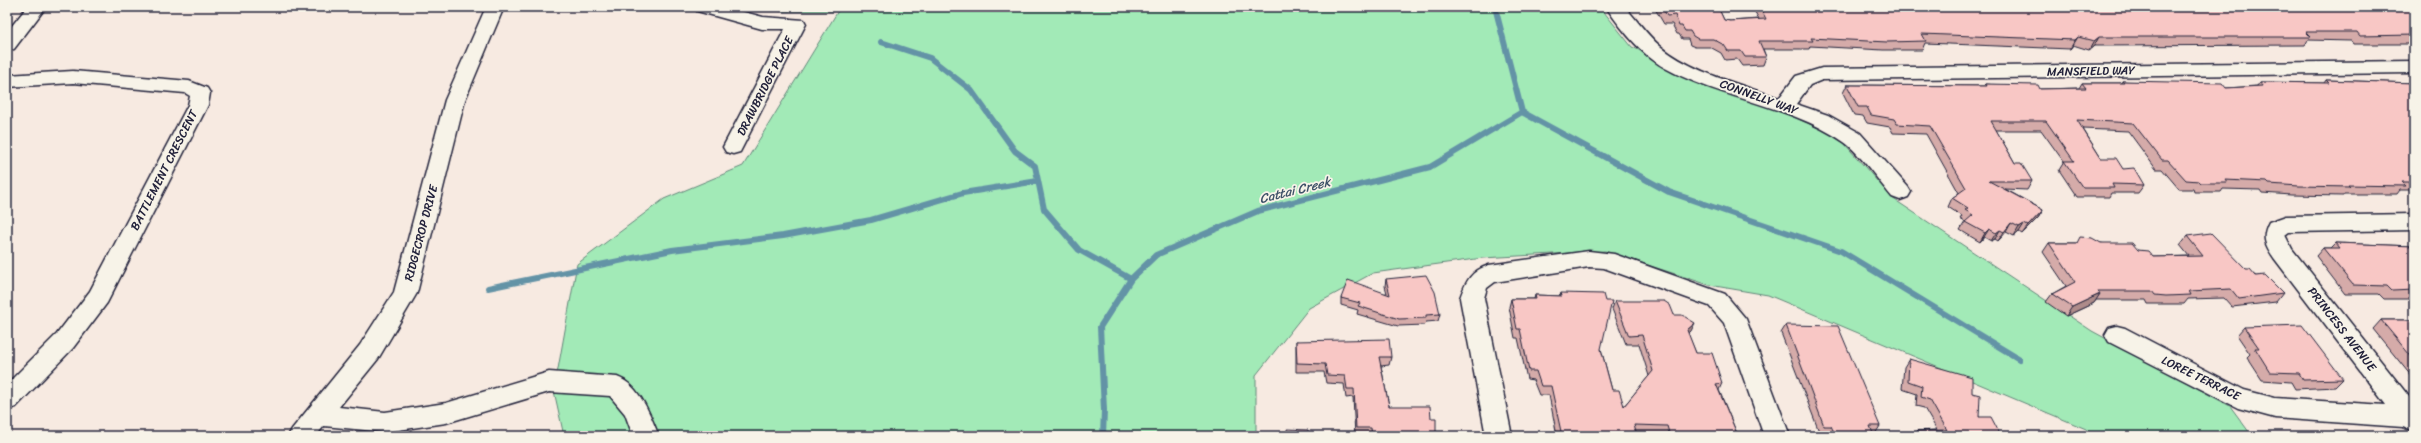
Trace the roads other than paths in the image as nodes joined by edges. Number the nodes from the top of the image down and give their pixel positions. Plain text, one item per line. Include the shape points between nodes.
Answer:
1 (38, 7) edge
2 (495, 7) edge
3 (704, 7) edge
4 (1615, 7) edge
5 (7, 45) edge
6 (2414, 67) edge
7 (7, 81) edge
8 (1784, 106) junction
9 (733, 147) dead end
10 (1900, 192) dead end
11 (2414, 222) edge
12 (2117, 335) dead end
13 (7, 400) edge
14 (319, 415) junction
15 (2413, 418) edge
16 (301, 436) edge
17 (646, 436) edge
18 (1499, 436) edge
19 (1777, 436) edge

1 - 5 street
2 - 14 street, RIDGECROP DRIVE via 455,100 405,293 369,352
3 - 9 street, DRAWBRIDGE PLACE via 762,23 797,24
4 - 8 street, CONNELLY WAY via 1654,50 1671,63 1699,76
6 - 8 street, MANSFIELD WAY via 1822,74 1800,80
7 - 13 street, BATTLEMENT CRESCENT via 73,77 189,87 200,93 198,105 99,297 65,341
8 - 10 street, CONNELLY WAY via 1821,120 1853,138
11 - 15 street, PRINCESS AVENUE via 2286,224 2277,228 2274,235 2284,255
12 - 15 street, LOREE TERRACE via 2238,398 2268,406 2305,411
14 - 16 street, RIDGECROP DRIVE
14 - 17 street via 385,422 446,413 549,382 617,387 635,409
18 - 19 street via 1472,298 1477,283 1489,274 1589,259 1606,260 1698,292 1717,300 1725,307 1734,319

